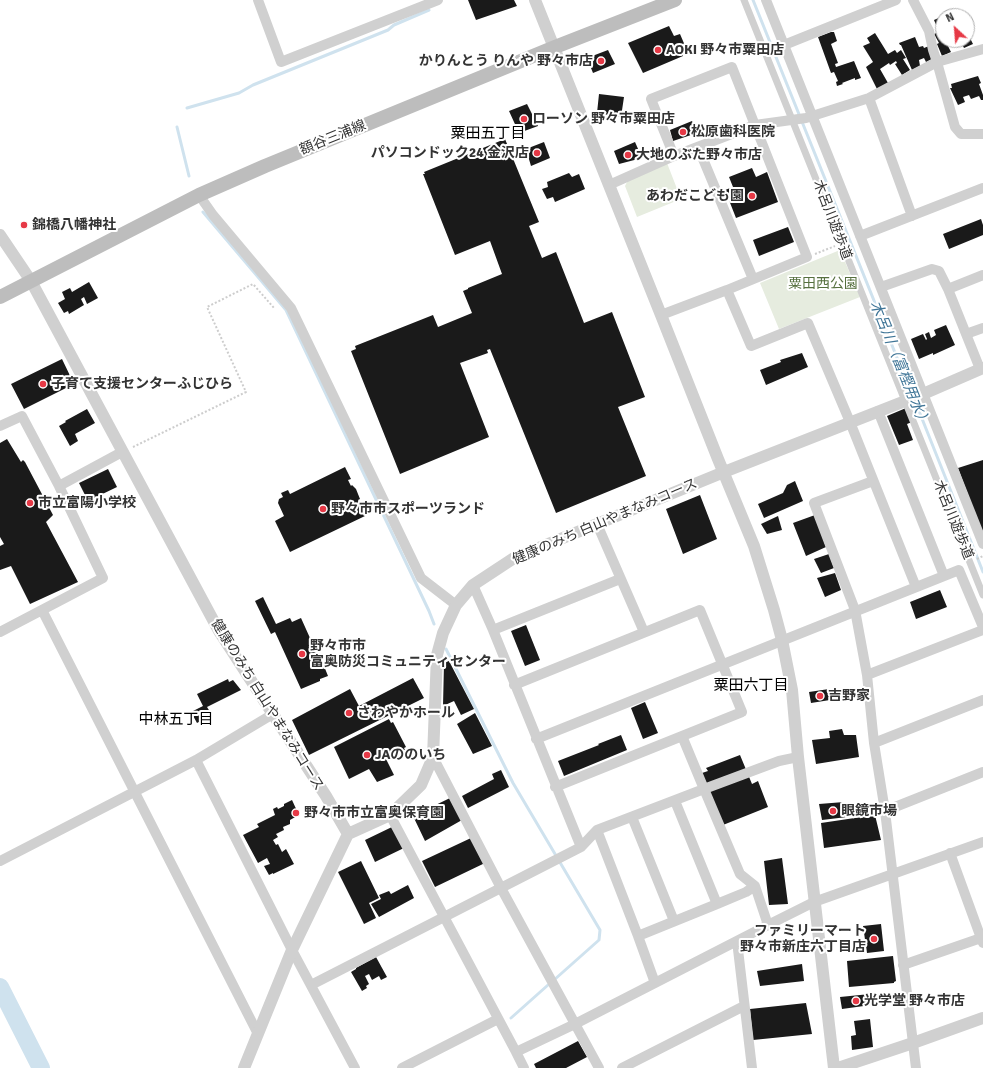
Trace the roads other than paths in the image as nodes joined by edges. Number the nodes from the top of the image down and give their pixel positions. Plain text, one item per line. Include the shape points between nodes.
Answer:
1 (259, 0) edge
2 (438, 0) edge
3 (535, 0) edge
4 (675, 0) edge
5 (744, 0) edge
6 (766, 0) edge
7 (896, 0) edge
8 (913, 0) edge
9 (784, 45) junction
10 (555, 47) junction
11 (983, 49) edge
12 (937, 62) junction
13 (869, 98) junction
14 (809, 117) junction
15 (794, 120) junction
16 (755, 125) junction
17 (983, 134) edge
18 (698, 147) junction
19 (674, 156) junction
20 (609, 185) junction
21 (983, 188) edge
22 (199, 195) junction
23 (912, 216) junction
24 (0, 235) edge
25 (860, 236) junction
26 (983, 275) edge
27 (753, 279) junction
28 (31, 281) junction
29 (881, 287) junction
30 (948, 289) junction
31 (727, 290) junction
32 (0, 297) edge
33 (662, 315) junction
34 (983, 328) edge
35 (966, 334) junction
36 (982, 369) edge
37 (914, 398) junction
38 (878, 411) junction
39 (850, 422) junction
40 (0, 426) edge
41 (122, 452) junction
42 (724, 472) junction
43 (873, 481) junction
44 (59, 486) junction
45 (597, 524) junction
46 (983, 544) edge
47 (944, 576) junction
48 (620, 579) junction
49 (473, 585) junction
50 (916, 587) junction
51 (983, 595) edge
52 (456, 605) junction
53 (42, 610) junction
54 (855, 610) junction
55 (983, 627) edge
56 (492, 630) junction
57 (983, 630) edge
58 (0, 632) edge
59 (644, 632) junction
60 (782, 640) junction
61 (722, 663) junction
62 (867, 675) junction
63 (514, 685) junction
64 (983, 700) edge
65 (273, 714) junction
66 (682, 736) junction
67 (536, 739) junction
68 (874, 743) junction
69 (433, 757) junction
70 (798, 757) junction
71 (196, 760) junction
72 (983, 772) edge
73 (555, 787) junction
74 (704, 789) junction
75 (134, 791) junction
76 (675, 801) junction
77 (885, 811) junction
78 (390, 815) junction
79 (632, 817) junction
80 (597, 830) junction
81 (348, 834) junction
82 (983, 842) edge
83 (580, 848) junction
84 (950, 853) junction
85 (0, 860) edge
86 (892, 874) junction
87 (755, 886) junction
88 (501, 888) junction
89 (814, 902) junction
90 (717, 904) junction
91 (444, 917) junction
92 (674, 921) junction
93 (768, 924) junction
94 (638, 936) junction
95 (982, 940) edge
96 (737, 941) junction
97 (292, 950) junction
98 (903, 965) junction
99 (656, 982) junction
100 (311, 985) junction
101 (744, 1006) junction
102 (983, 1018) edge
103 (498, 1019) junction
104 (575, 1024) junction
105 (258, 1034) junction
106 (913, 1043) junction
107 (516, 1052) junction
108 (244, 1068) edge
109 (355, 1068) edge
110 (402, 1068) edge
111 (524, 1068) edge
112 (599, 1068) edge
113 (622, 1068) edge
114 (752, 1068) edge
115 (834, 1068) edge
116 (838, 1068) edge
117 (916, 1068) edge

1 - 2 street via 281,62
3 - 10 street
4 - 10 main road, 額谷三浦線
5 - 15 street, 木呂川遊歩道
6 - 9 street
7 - 9 street
8 - 12 street via 929,31
9 - 14 street
10 - 20 street
10 - 22 main road, 額谷三浦線
11 - 12 street
12 - 13 street
12 - 17 street via 955,127 961,134
13 - 14 street
13 - 23 street
14 - 15 street
14 - 25 street
15 - 16 street
15 - 37 street, 木呂川遊歩道 via 842,244
16 - 18 street
16 - 19 street via 732,68 651,99
16 - 27 street via 807,257
18 - 19 street
18 - 27 street
19 - 20 street
20 - 33 street
21 - 23 street
22 - 28 main road, 額谷三浦線
22 - 52 street via 291,308 421,578
23 - 25 street
24 - 28 street
25 - 29 street
26 - 30 street
27 - 31 street
28 - 32 main road, 額谷三浦線
28 - 41 street
29 - 30 street via 932,268 939,271
29 - 37 street
30 - 35 street
31 - 33 street
31 - 39 street via 751,346 808,323
33 - 42 street
34 - 35 street
35 - 36 street
36 - 37 street
37 - 38 street
37 - 46 street
37 - 51 street, 木呂川遊歩道
38 - 39 street
38 - 47 street
39 - 42 street
39 - 43 street
40 - 44 street via 22,416
41 - 44 street
41 - 65 street via 219,631
42 - 45 street
42 - 60 street via 754,546
43 - 50 street
43 - 54 street via 814,503
44 - 53 street via 103,578
45 - 48 street
45 - 49 street via 514,558
47 - 50 street
47 - 55 street via 959,570
48 - 56 street
48 - 59 street
49 - 52 street
49 - 56 street
50 - 54 street
52 - 69 street via 443,633 437,655
53 - 58 street
53 - 75 street
54 - 60 street
54 - 62 street
56 - 63 street
57 - 62 street
59 - 61 street via 700,610
59 - 63 street
60 - 61 street
60 - 70 street via 792,690
61 - 66 street via 742,712
61 - 67 street
62 - 68 street
63 - 67 street
64 - 68 street
65 - 71 street
65 - 81 street
66 - 73 street
66 - 74 street
67 - 73 street
68 - 77 street
69 - 78 street via 422,785
69 - 88 street
70 - 74 street via 779,761
70 - 89 street
71 - 75 street
71 - 97 street
72 - 77 street
73 - 83 street
74 - 76 street
74 - 87 street via 740,874
75 - 85 street
75 - 105 street
76 - 79 street
76 - 90 street
77 - 86 street
78 - 81 street
78 - 91 street
79 - 80 street
79 - 92 street
80 - 83 street
80 - 94 street
81 - 97 street
82 - 84 street
83 - 88 street
84 - 86 street
84 - 95 street
86 - 89 street
86 - 98 street
87 - 90 street
87 - 93 street
88 - 91 street
88 - 104 street
89 - 93 street
89 - 115 street
90 - 92 street
91 - 100 street
91 - 103 street
92 - 94 street
93 - 96 street
94 - 99 street
95 - 98 street
96 - 99 street
96 - 101 street
97 - 100 street
97 - 105 street
98 - 106 street
99 - 104 street
100 - 109 street
101 - 113 street
101 - 114 street
102 - 106 street
103 - 107 street
103 - 110 street
104 - 107 street
104 - 112 street
105 - 108 street
106 - 116 street
106 - 117 street
107 - 111 street

